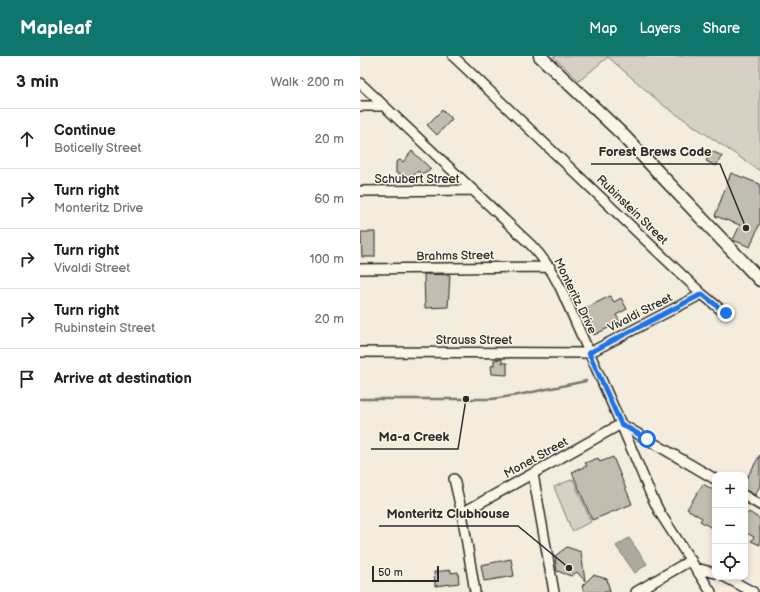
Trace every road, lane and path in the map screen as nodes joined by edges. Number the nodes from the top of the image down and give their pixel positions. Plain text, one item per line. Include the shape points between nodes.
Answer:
1 (453, 56) edge
2 (540, 56) edge
3 (360, 83) edge
4 (360, 106) edge
5 (384, 106) junction
6 (474, 190) junction
7 (360, 191) edge
8 (550, 267) junction
9 (360, 269) edge
10 (760, 280) edge
11 (702, 294) junction
12 (726, 313) dead end
13 (360, 352) edge
14 (589, 353) junction
15 (621, 424) junction
16 (533, 474) junction
17 (712, 477) edge
18 (454, 479) dead end
19 (748, 498) edge
20 (760, 505) edge
21 (462, 513) junction
22 (693, 564) junction
23 (712, 572) edge
24 (731, 580) edge
25 (475, 592) edge
26 (554, 592) edge
27 (636, 592) edge
28 (711, 592) edge
29 (753, 592) edge

1 - 11 street, Rubinstein Street
2 - 10 main road via 623,135
3 - 5 street, Monteritz Drive
4 - 5 street
5 - 6 street, Monteritz Drive
6 - 7 street, Schubert Street
6 - 8 street, Monteritz Drive via 542,256
8 - 9 street, Brahms Street
8 - 14 street, Monteritz Drive
11 - 12 street, Rubinstein Street
11 - 14 street, Vivaldi Street
13 - 14 street, Strauss Street
14 - 15 street, Monteritz Drive
15 - 16 street, Monet Street
15 - 17 street
15 - 22 street, Monteritz Drive via 660,513
16 - 21 street, Monet Street
16 - 26 street
18 - 21 street
19 - 20 street
21 - 25 street
22 - 23 street
22 - 27 street
22 - 28 street, Monteritz Drive
24 - 29 street

